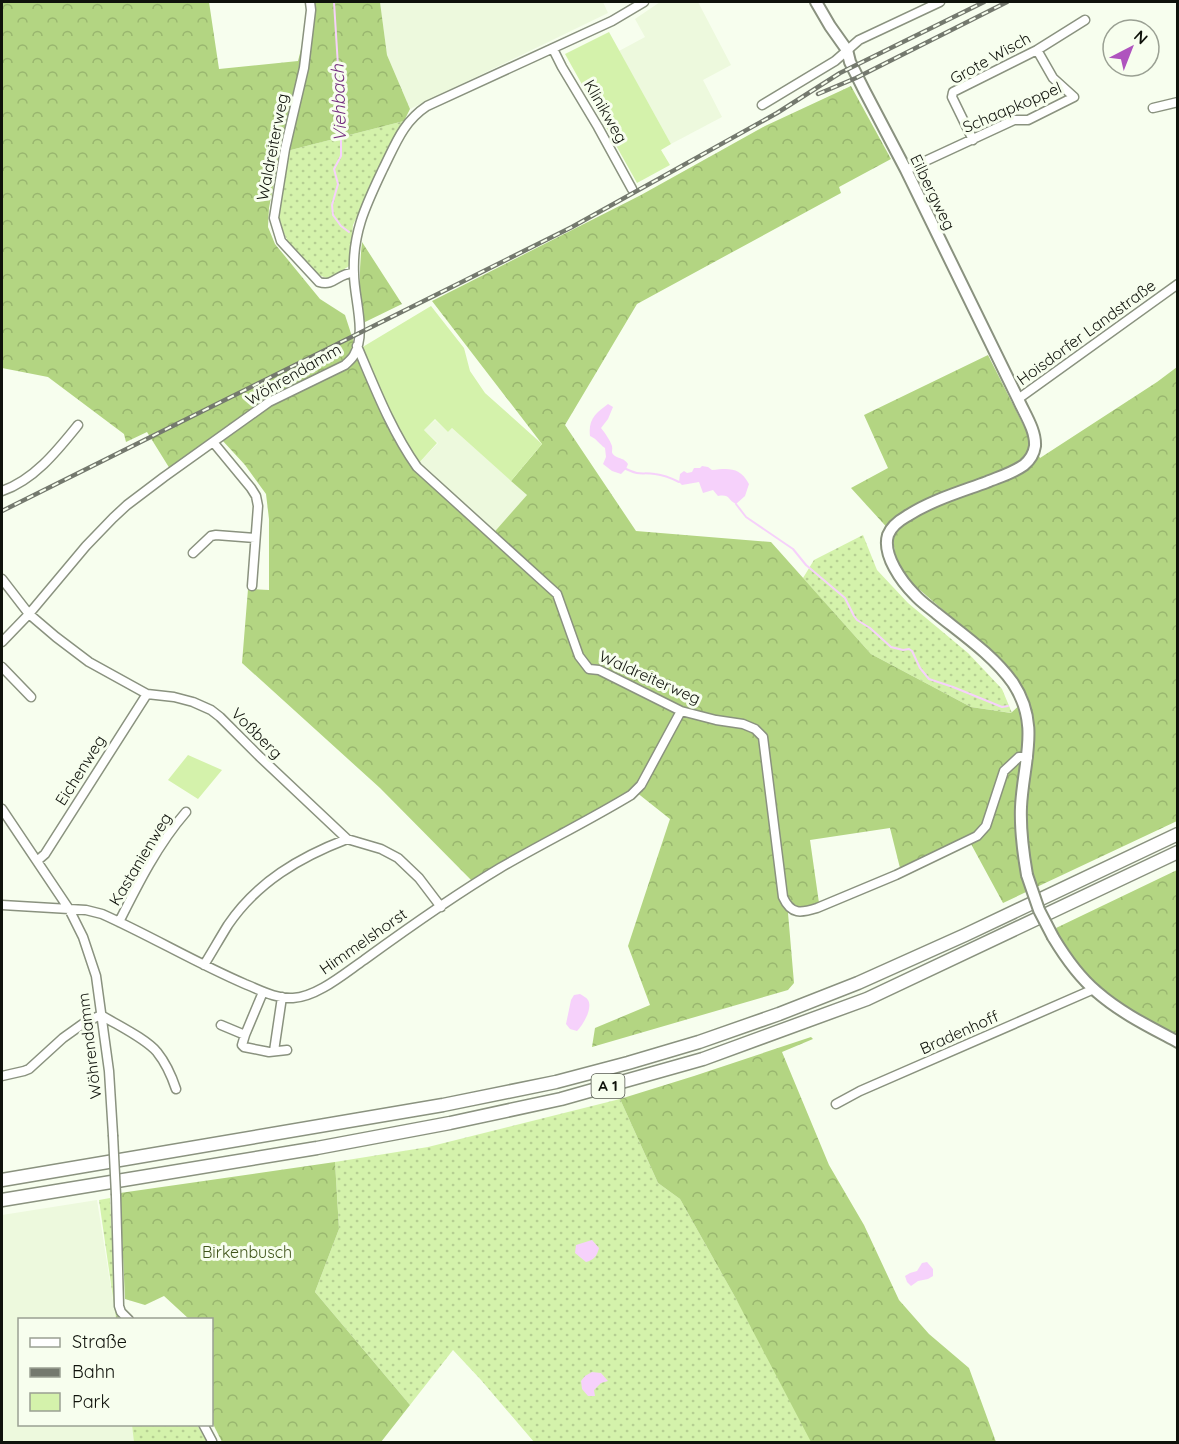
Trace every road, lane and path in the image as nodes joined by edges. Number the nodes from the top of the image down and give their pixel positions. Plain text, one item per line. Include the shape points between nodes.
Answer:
1 (310, 2) edge
2 (644, 2) edge
3 (816, 2) edge
4 (936, 2) edge
5 (1085, 20) dead end
6 (553, 49) junction
7 (846, 50) junction
8 (1037, 50) junction
9 (1178, 102) edge
10 (762, 105) dead end
11 (1153, 108) dead end
12 (973, 140) junction
13 (906, 170) junction
14 (632, 189) dead end
15 (354, 273) junction
16 (1178, 284) edge
17 (357, 346) junction
18 (1018, 399) junction
19 (78, 425) dead end
20 (213, 442) junction
21 (2, 491) edge
22 (255, 538) junction
23 (193, 553) dead end
24 (2, 579) edge
25 (252, 586) dead end
26 (29, 614) junction
27 (2, 642) edge
28 (2, 667) edge
29 (147, 694) junction
30 (31, 697) dead end
31 (681, 711) junction
32 (1028, 757) junction
33 (2, 809) edge
34 (186, 812) dead end
35 (1178, 834) edge
36 (347, 839) junction
37 (1178, 852) edge
38 (37, 861) junction
39 (2, 905) edge
40 (441, 907) junction
41 (69, 909) junction
42 (119, 922) junction
43 (204, 965) junction
44 (1094, 989) junction
45 (263, 992) junction
46 (282, 997) junction
47 (101, 1015) junction
48 (221, 1025) dead end
49 (245, 1035) junction
50 (1178, 1042) edge
51 (287, 1050) dead end
52 (274, 1051) junction
53 (2, 1076) edge
54 (176, 1089) dead end
55 (836, 1104) dead end
56 (2, 1180) edge
57 (2, 1200) edge
58 (127, 1318) edge
59 (204, 1426) edge
60 (212, 1442) edge

1 - 15 street, Waldreiterweg via 304,68 274,218 281,241 319,282 330,283 345,273
2 - 6 street, Wöhrendamm
3 - 7 main road, Eilbergweg
4 - 7 street
5 - 8 street, Grote Wisch
6 - 14 street, Klinikweg
6 - 15 street, Wöhrendamm via 427,106 413,117 402,130 364,210 356,236
7 - 10 street via 835,61
7 - 13 main road, Eilbergweg
8 - 12 street, Grote Wisch via 953,92
8 - 12 street, Schaapkoppel via 1053,78 1074,97 1028,120 1014,120
9 - 11 street
12 - 13 street, Schaapkoppel
13 - 18 main road, Eilbergweg
15 - 17 street, Wöhrendamm via 360,328
16 - 18 street, Hoisdorfer Landstraße
17 - 20 street, Wöhrendamm via 345,365 269,402
17 - 31 street, Waldreiterweg via 402,446 417,467 557,594 579,656 590,669
18 - 32 main road, Hoisdorfer Landstraße via 1035,446 1026,463 1011,473 912,513 889,532 887,546 896,571 916,596 991,659 1014,685 1029,729
19 - 21 street via 45,463
20 - 22 street via 256,496
20 - 26 street, Wöhrendamm via 113,518
22 - 23 street via 211,536
22 - 25 street
24 - 26 street, Voßberg
26 - 27 street, Wöhrendamm
26 - 29 street, Voßberg via 89,662
28 - 30 street
29 - 36 street, Voßberg via 174,697 211,710
29 - 38 street, Eichenweg
31 - 32 street, Waldreiterweg via 743,724 763,737 783,897 795,911 817,908 977,836 986,826 1004,771 1019,757
31 - 40 street, Himmelshorst via 631,795 500,868
32 - 44 main road, Hoisdorfer Landstraße, bridge via 1021,805 1027,875 1053,937
33 - 38 street, Wöhrendamm
34 - 42 street, Kastanienweg via 168,834
35 - 56 highway, A 1 via 858,983 739,1028 638,1060 443,1105
36 - 40 street, Voßberg via 398,858
36 - 43 street via 304,858 263,885 235,915
37 - 57 highway, A 1 via 867,999 703,1059 561,1100 450,1123
38 - 41 street, Wöhrendamm
39 - 41 street, Himmelshorst
40 - 46 street, Himmelshorst via 314,993
41 - 42 street, Himmelshorst via 102,914
41 - 47 street, Wöhrendamm via 96,976
42 - 43 street, Himmelshorst
43 - 45 street, Himmelshorst
44 - 50 main road, Hoisdorfer Landstraße
44 - 55 street, Bradenhoff
45 - 46 street, Himmelshorst
45 - 49 street
46 - 52 street
47 - 53 street via 63,1038 29,1069
47 - 54 street via 155,1050
47 - 58 street, Wöhrendamm, bridge via 110,1071 119,1306
48 - 49 street
49 - 52 street via 244,1047
51 - 52 street
59 - 60 street

